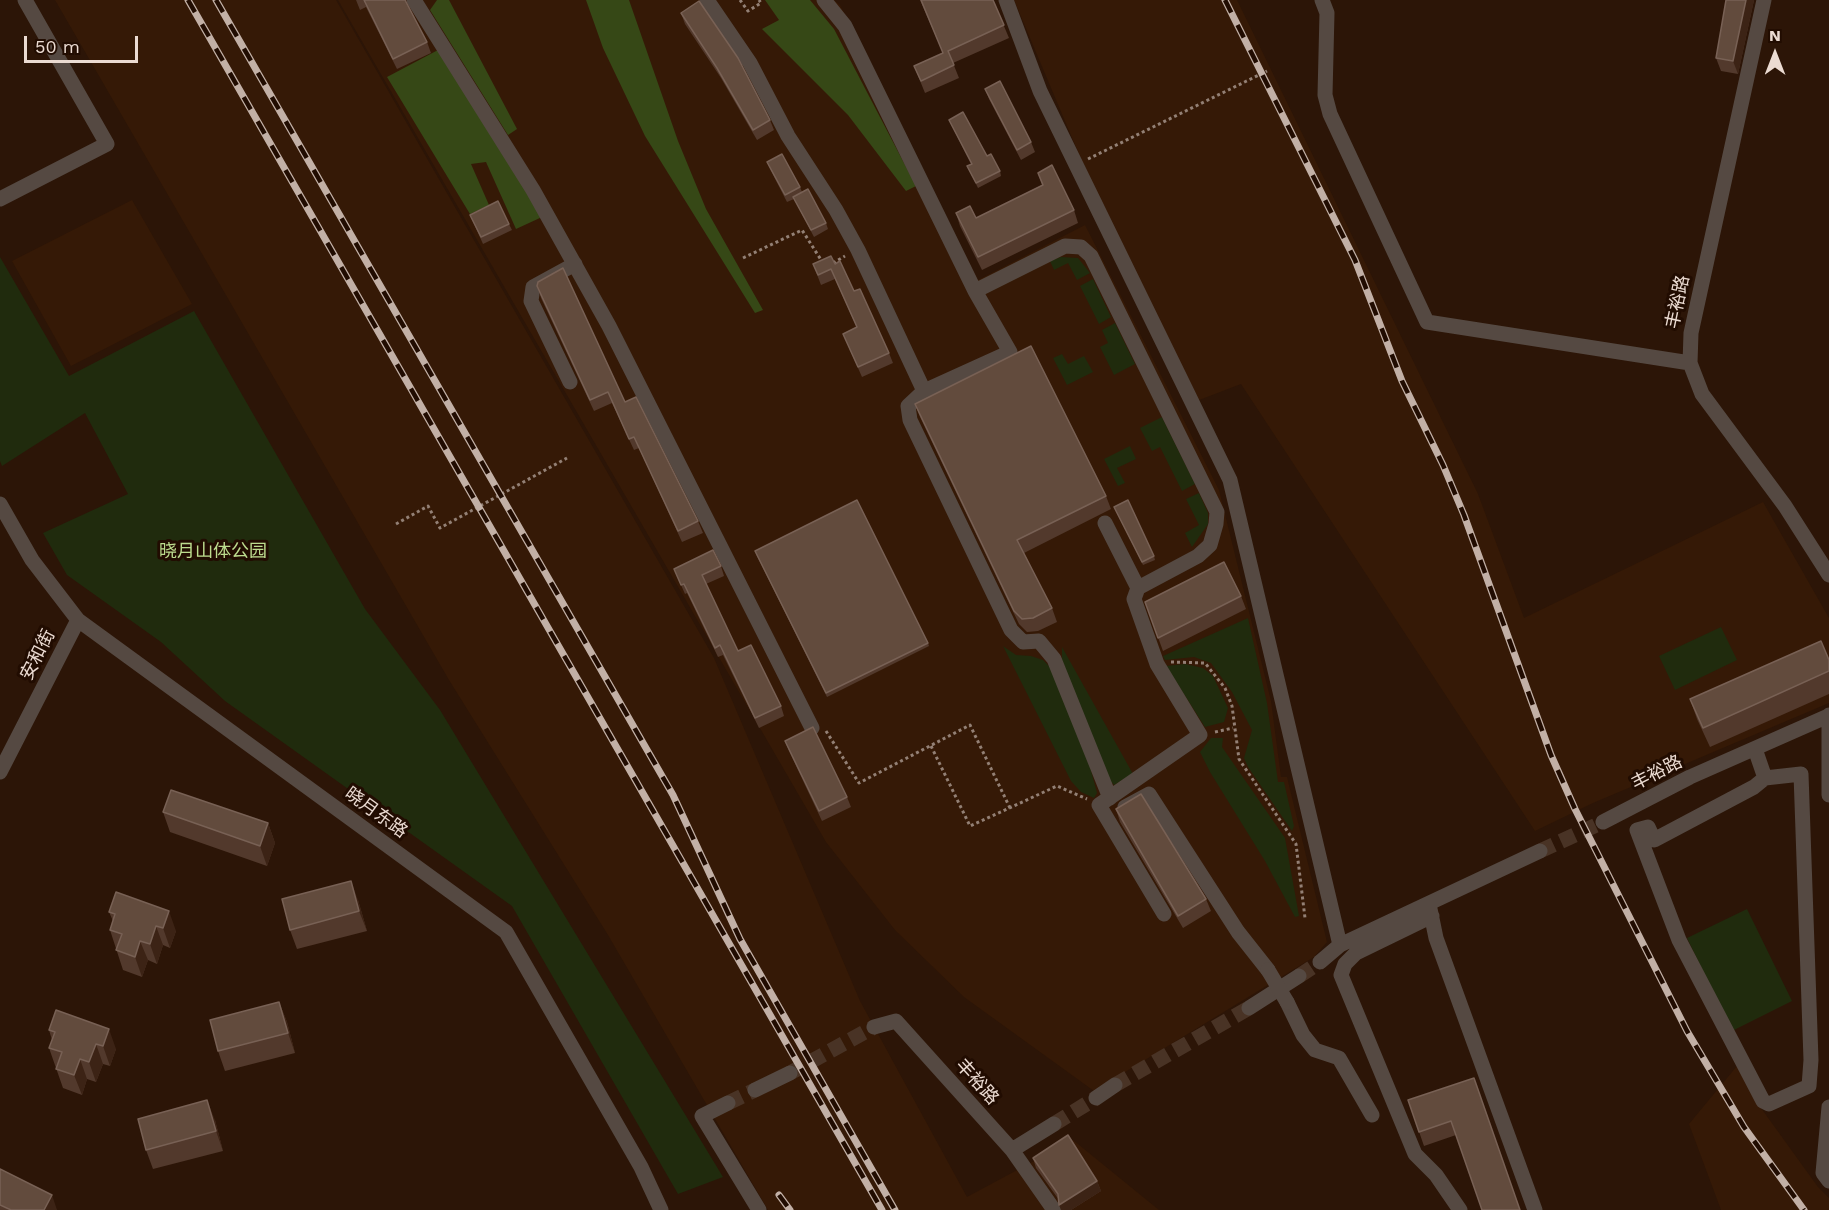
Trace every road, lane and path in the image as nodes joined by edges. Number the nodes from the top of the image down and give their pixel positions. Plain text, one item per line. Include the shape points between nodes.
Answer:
1 (25, 0) edge
2 (414, 0) edge
3 (706, 0) edge
4 (740, 0) edge
5 (759, 0) edge
6 (824, 0) edge
7 (1006, 0) edge
8 (1322, 0) edge
9 (1764, 0) edge
10 (1267, 71) dead end
11 (1076, 165) junction
12 (0, 199) edge
13 (858, 250) junction
14 (743, 258) dead end
15 (575, 264) junction
16 (975, 291) junction
17 (1690, 363) junction
18 (570, 382) dead end
19 (924, 391) junction
20 (567, 458) dead end
21 (0, 504) edge
22 (1105, 523) dead end
23 (396, 524) dead end
24 (1829, 575) edge
25 (1138, 588) junction
26 (78, 620) junction
27 (1157, 664) junction
28 (1828, 715) edge
29 (817, 727) joint
30 (1233, 728) junction
31 (1200, 735) junction
32 (931, 746) junction
33 (1755, 749) junction
34 (0, 772) edge
35 (1765, 778) junction
36 (1829, 795) edge
37 (1105, 807) junction
38 (1010, 808) junction
39 (1603, 822) tunnel mouth
40 (1540, 851) tunnel mouth
41 (1430, 910) junction
42 (1164, 914) dead end
43 (1305, 918) dead end
44 (1340, 945) junction
45 (1320, 962) tunnel mouth
46 (1299, 976) tunnel mouth
47 (1249, 1008) tunnel mouth
48 (874, 1027) tunnel mouth
49 (790, 1072) tunnel mouth
50 (1115, 1085) tunnel mouth
51 (754, 1090) tunnel mouth
52 (1096, 1098) tunnel mouth
53 (728, 1103) tunnel mouth
54 (1829, 1107) edge
55 (1372, 1115) dead end
56 (1054, 1125) tunnel mouth
57 (1012, 1150) junction
58 (1829, 1181) edge
59 (661, 1210) edge
60 (759, 1210) edge
61 (1054, 1210) edge
62 (1460, 1210) edge
63 (1535, 1210) edge

1 - 12 street via 107,144
2 - 15 street
3 - 13 street via 750,63 788,136
4 - 5 path via 748,11 761,3
6 - 16 street via 845,26
7 - 11 street via 1040,91
8 - 17 street via 1326,13 1325,95 1330,114 1427,321
9 - 17 street, 丰裕路 via 1691,333
10 - 11 path
11 - 44 street via 1230,480
13 - 14 path via 825,267 802,230
13 - 19 street
15 - 18 street via 533,287 531,301
15 - 29 street
16 - 19 street via 1010,352
16 - 25 street via 1065,246 1081,247 1091,256 1217,512 1209,544 1198,556
17 - 24 street, 丰裕路 via 1702,394 1785,506
19 - 37 street via 908,406 910,420 1011,630 1023,642 1039,640 1054,659
20 - 23 path via 440,528 428,506
21 - 26 street, 晓月东路 via 32,560
22 - 25 street
25 - 27 street via 1134,599
26 - 34 street, 安和街
26 - 59 street, 晓月东路 via 506,932 641,1167
27 - 30 path via 1185,660 1205,663 1225,688 1232,706
27 - 31 street
28 - 33 street, 丰裕路
28 - 36 street, 丰裕路
29 - 32 path via 859,783
30 - 31 path
30 - 43 path via 1239,759 1296,844
31 - 37 street
32 - 38 path via 970,826
32 - 38 path via 970,724
33 - 35 street
33 - 39 street, 丰裕路
35 - 35 street via 1802,774 1811,1060 1809,1086 1769,1104 1763,1101 1679,940 1637,830 1648,827 1654,840
37 - 38 path via 1057,786
37 - 42 street
37 - 55 street, bridge via 1149,794 1238,932 1268,970 1303,1035 1315,1050 1339,1058
40 - 41 street
41 - 44 street
41 - 62 street via 1356,953 1341,975 1415,1154 1436,1175
41 - 63 street via 1436,938
44 - 45 street
46 - 47 street
48 - 57 street, 丰裕路 via 896,1021
49 - 51 street
50 - 52 street
53 - 60 street via 702,1116
54 - 58 street via 1823,1173
56 - 57 street
57 - 61 street

